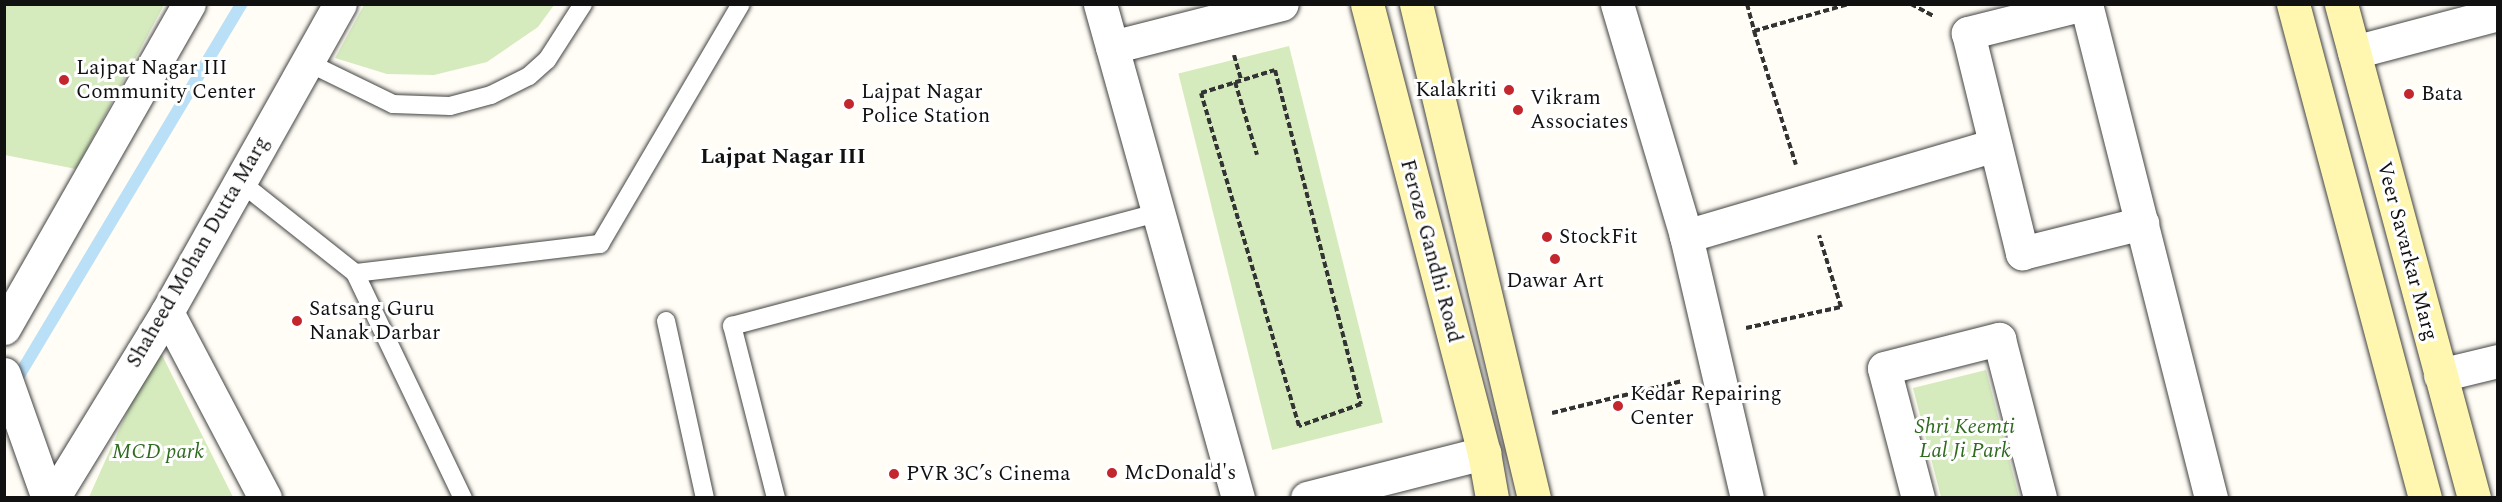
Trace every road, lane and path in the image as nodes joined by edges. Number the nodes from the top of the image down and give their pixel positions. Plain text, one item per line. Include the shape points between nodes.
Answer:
1 (189, 4) edge
2 (340, 4) edge
3 (583, 4) edge
4 (741, 4) edge
5 (1100, 4) edge
6 (1282, 4) edge
7 (1367, 4) edge
8 (1416, 4) edge
9 (1617, 4) edge
10 (1747, 4) edge
11 (1849, 4) edge
12 (2085, 4) edge
13 (2293, 4) edge
14 (2341, 4) edge
15 (2498, 14) edge
16 (1112, 47) junction
17 (2354, 52) junction
18 (307, 62) junction
19 (1235, 82) junction
20 (1995, 145) junction
21 (1257, 155) dead end
22 (238, 181) junction
23 (1158, 213) junction
24 (2142, 223) junction
25 (1686, 236) junction
26 (355, 273) junction
27 (166, 312) junction
28 (666, 321) dead end
29 (4, 328) edge
30 (2498, 361) edge
31 (1717, 372) junction
32 (4, 374) edge
33 (2440, 375) junction
34 (1516, 421) junction
35 (1484, 453) junction
36 (2418, 496) edge
37 (48, 498) edge
38 (53, 498) edge
39 (265, 498) edge
40 (463, 498) edge
41 (705, 498) edge
42 (776, 498) edge
43 (1238, 498) edge
44 (1307, 498) edge
45 (1492, 498) edge
46 (1534, 498) edge
47 (1747, 498) edge
48 (1918, 498) edge
49 (2040, 498) edge
50 (2211, 498) edge
51 (2474, 498) edge

1 - 29 street
2 - 18 street, Shaheed Mohan Dutta Marg
3 - 18 lane via 547,60 529,76 491,96 450,105 393,104
4 - 26 lane via 600,244
5 - 16 street
6 - 16 street
7 - 35 street, Feroze Gandhi Road
8 - 34 street, Feroze Gandhi Road
9 - 25 street
10 - 11 path via 1754,31
12 - 20 street via 1968,33
12 - 24 street
13 - 36 street
14 - 17 street, Veer Savarkar Marg
15 - 17 street
16 - 23 street
17 - 33 street, Veer Savarkar Marg
18 - 22 street, Shaheed Mohan Dutta Marg
19 - 19 path via 1275,70 1361,404 1299,426 1201,93
19 - 21 path
20 - 24 street via 2022,253
20 - 25 street
22 - 26 lane
22 - 27 street, Shaheed Mohan Dutta Marg
23 - 42 lane via 732,326
23 - 43 street
24 - 50 street
25 - 31 street
26 - 40 lane
27 - 38 street, Shaheed Mohan Dutta Marg
27 - 39 street
28 - 41 lane
30 - 33 street
31 - 34 path
31 - 47 street
32 - 37 street
33 - 51 street, Veer Savarkar Marg
34 - 46 street, Feroze Gandhi Road
35 - 44 street
35 - 45 street, Feroze Gandhi Road
48 - 49 street via 1884,368 1999,339

